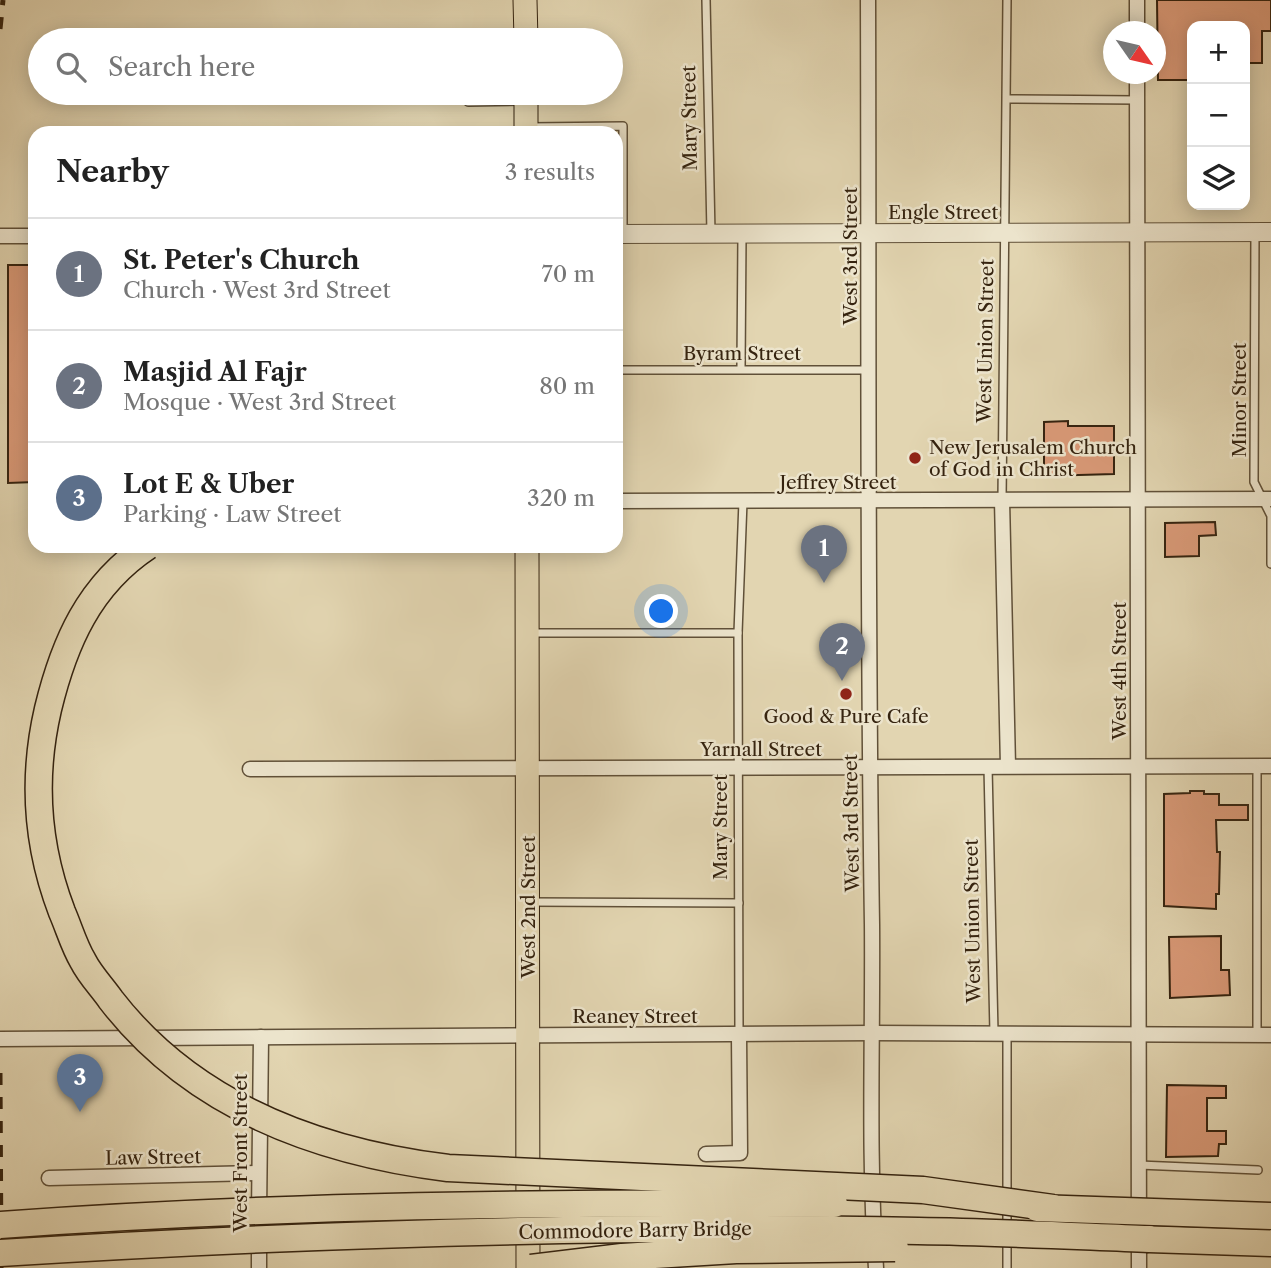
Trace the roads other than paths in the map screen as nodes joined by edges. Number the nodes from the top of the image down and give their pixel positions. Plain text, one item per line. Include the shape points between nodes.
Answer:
1 (525, 0) edge
2 (706, 0) edge
3 (869, 0) edge
4 (1007, 0) edge
5 (1137, 0) edge
6 (1137, 21) edge
7 (526, 28) edge
8 (1137, 84) edge
9 (1007, 99) junction
10 (1137, 100) junction
11 (526, 105) edge
12 (526, 126) edge
13 (1263, 232) edge
14 (869, 233) junction
15 (1006, 233) junction
16 (1138, 233) junction
17 (623, 234) edge
18 (712, 234) junction
19 (741, 234) junction
20 (0, 236) edge
21 (28, 236) edge
22 (741, 368) junction
23 (623, 370) edge
24 (869, 370) junction
25 (1267, 499) edge
26 (1003, 500) junction
27 (1138, 500) junction
28 (623, 501) edge
29 (743, 501) junction
30 (869, 501) junction
31 (137, 553) edge
32 (527, 553) edge
33 (1271, 564) edge
34 (527, 633) junction
35 (738, 633) junction
36 (1008, 766) junction
37 (1139, 766) junction
38 (1264, 766) edge
39 (988, 767) junction
40 (740, 768) junction
41 (250, 769) dead end
42 (527, 769) junction
43 (869, 769) junction
44 (528, 902) junction
45 (739, 903) junction
46 (873, 1033) junction
47 (1000, 1033) junction
48 (739, 1035) junction
49 (1264, 1035) edge
50 (528, 1036) junction
51 (1139, 1036) junction
52 (261, 1037) junction
53 (0, 1039) edge
54 (706, 1154) dead end
55 (1138, 1165) junction
56 (1258, 1170) dead end
57 (258, 1173) junction
58 (49, 1178) dead end
59 (1053, 1208) junction
60 (1271, 1216) edge
61 (0, 1225) edge
62 (1149, 1238) junction
63 (1271, 1243) edge
64 (0, 1252) edge
65 (259, 1268) edge
66 (530, 1268) edge
67 (876, 1268) edge
68 (1007, 1268) edge
69 (1139, 1268) edge

1 - 7 main road
2 - 18 lane, Mary Street
3 - 14 street, West 3rd Street
4 - 9 lane, West Union Street
5 - 6 street
8 - 10 street, West 4th Street
9 - 10 lane
9 - 15 lane, West Union Street
10 - 16 street, West 4th Street
11 - 12 main road
13 - 16 street, Engle Street
13 - 25 lane, Minor Street via 1254,482
14 - 15 street, Engle Street
14 - 19 street, Engle Street
14 - 24 street, West 3rd Street
15 - 16 street, Engle Street
15 - 26 lane, West Union Street
16 - 27 street, West 4th Street
17 - 18 street, Engle Street
18 - 19 street, Engle Street
19 - 22 lane
20 - 21 street
22 - 23 lane, Byram Street
22 - 24 lane, Byram Street
24 - 30 street, West 3rd Street
25 - 27 street, Jeffrey Street
25 - 33 lane, Minor Street
26 - 27 street, Jeffrey Street
26 - 30 street, Jeffrey Street
26 - 36 street, West Union Street
27 - 37 street, West 4th Street
28 - 29 street, Jeffrey Street
29 - 30 street, Jeffrey Street
29 - 35 lane, Mary Street
30 - 43 street, West 3rd Street
31 - 59 highway, bridge via 80,617 64,654 43,731 38,814 44,859 83,962 128,1022 192,1078 237,1107 291,1130 398,1162 923,1190
32 - 34 main road, West 2nd Street
34 - 35 lane
34 - 42 main road, West 2nd Street
35 - 40 lane, Mary Street
36 - 37 street, Yarnall Street
36 - 39 street, Yarnall Street
37 - 38 street, Yarnall Street
37 - 51 street, West 4th Street
38 - 49 lane
39 - 43 street, Yarnall Street
39 - 47 lane, West Union Street
40 - 42 street, Yarnall Street
40 - 43 street, Yarnall Street
40 - 45 lane, Mary Street
41 - 42 street, Yarnall Street
42 - 44 main road, West 2nd Street
43 - 46 street, West 3rd Street
44 - 45 lane
44 - 50 main road, West 2nd Street
45 - 48 lane, Mary Street
46 - 47 street, Reaney Street
46 - 48 street, Reaney Street
46 - 67 street, West 3rd Street
47 - 51 street, Reaney Street
47 - 68 lane, West Union Street
48 - 50 street, Reaney Street
48 - 54 street, Mary Street via 740,1153
49 - 51 street, Reaney Street
50 - 52 street, Reaney Street
50 - 66 main road, West 2nd Street
51 - 55 street, West 4th Street
52 - 53 street, Reaney Street
52 - 57 street, West Front Street
55 - 56 lane
55 - 69 street, West 4th Street
57 - 58 street, Law Street
57 - 65 street, West Front Street
59 - 60 highway, Commodore Barry Bridge, bridge
59 - 61 highway, Commodore Barry Bridge, bridge via 712,1203 433,1206
62 - 63 highway, Commodore Barry Bridge
62 - 64 highway, Commodore Barry Bridge, bridge via 918,1231 572,1230 370,1234
62 - 66 highway, bridge via 1012,1247 736,1250

